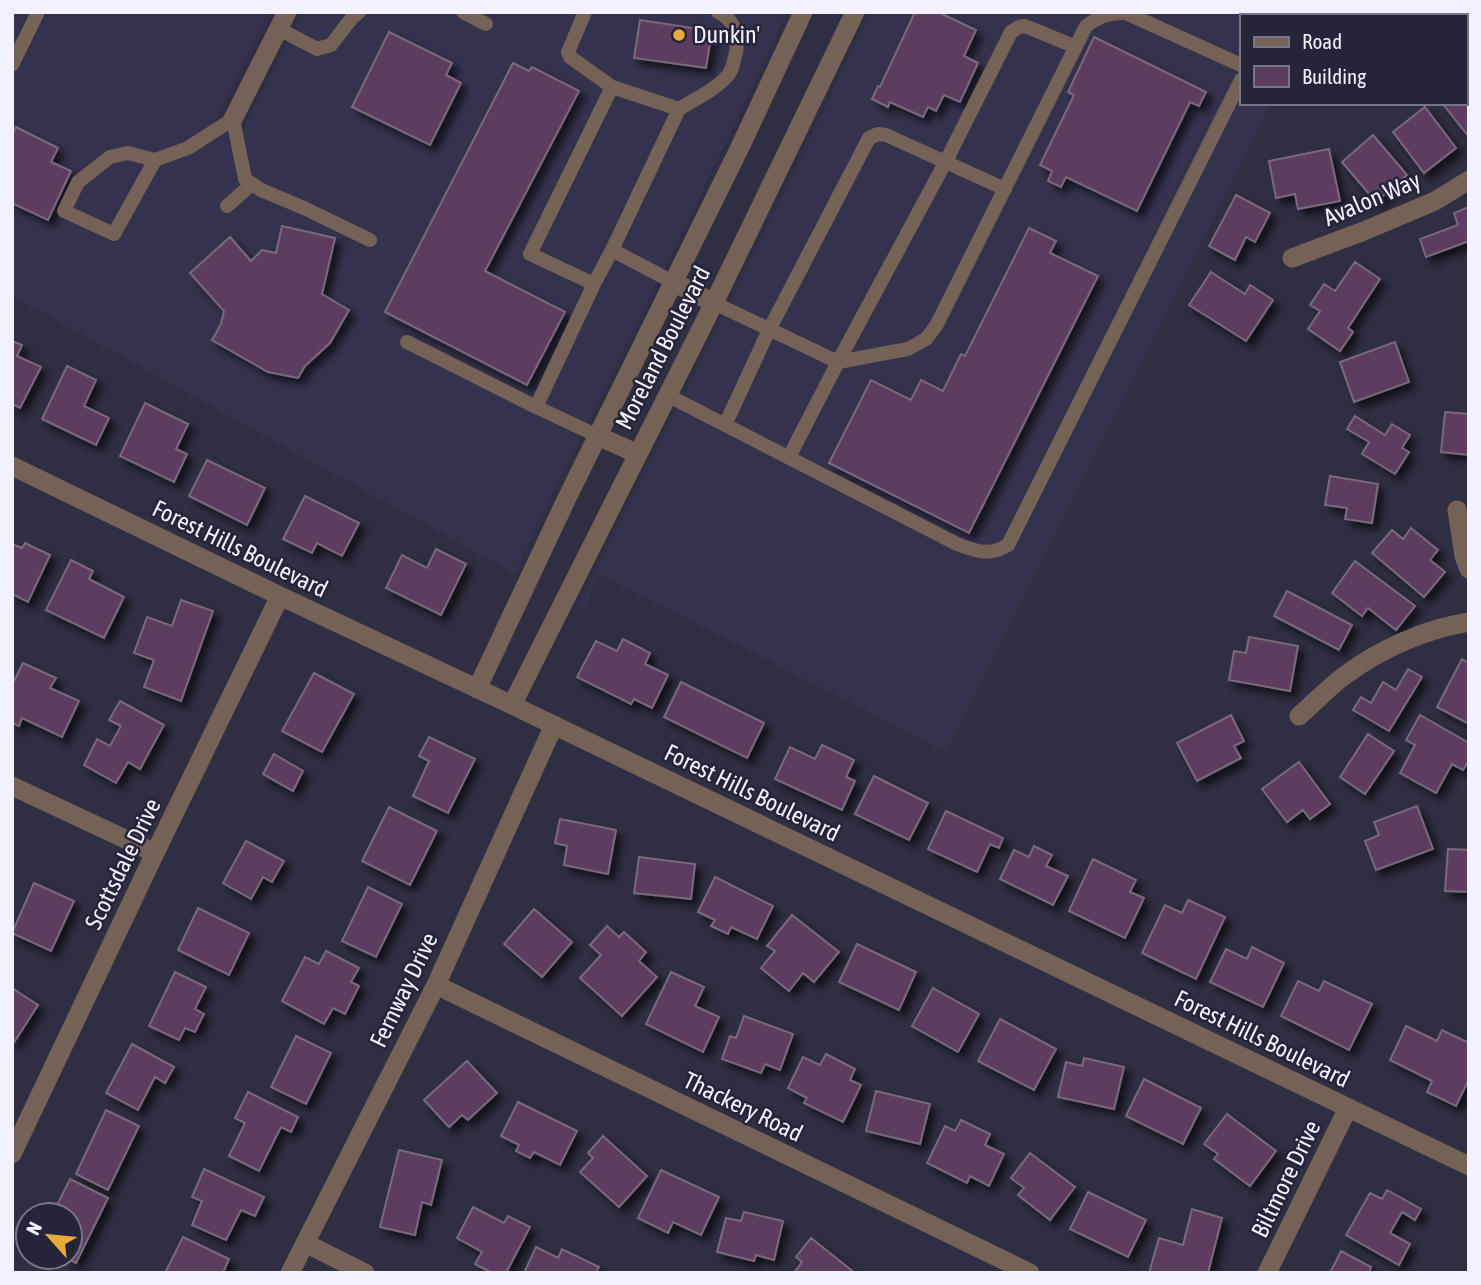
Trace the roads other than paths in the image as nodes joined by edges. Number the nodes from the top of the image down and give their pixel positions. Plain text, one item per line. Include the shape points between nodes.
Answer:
1 (38, 12) edge
2 (359, 12) edge
3 (463, 12) edge
4 (585, 12) edge
5 (718, 12) edge
6 (803, 12) edge
7 (855, 12) edge
8 (283, 20) edge
9 (486, 24) dead end
10 (1076, 47) junction
11 (12, 65) edge
12 (1240, 65) edge
13 (1240, 82) edge
14 (612, 87) junction
15 (679, 109) junction
16 (233, 119) junction
17 (155, 160) junction
18 (946, 161) junction
19 (1469, 180) edge
20 (252, 184) junction
21 (1005, 188) junction
22 (228, 206) dead end
23 (370, 240) dead end
24 (611, 250) junction
25 (1292, 258) dead end
26 (673, 282) junction
27 (594, 284) junction
28 (714, 303) junction
29 (769, 330) junction
30 (407, 342) dead end
31 (838, 362) junction
32 (667, 395) junction
33 (536, 407) junction
34 (725, 425) junction
35 (598, 436) junction
36 (638, 454) junction
37 (789, 457) junction
38 (12, 466) edge
39 (1457, 510) dead end
40 (1469, 569) edge
41 (280, 596) junction
42 (1469, 622) edge
43 (477, 689) junction
44 (512, 705) junction
45 (1299, 716) dead end
46 (554, 726) junction
47 (12, 786) edge
48 (155, 853) junction
49 (436, 985) junction
50 (1348, 1108) junction
51 (21, 1113) edge
52 (12, 1154) edge
53 (1469, 1166) edge
54 (305, 1243) junction
55 (290, 1273) edge
56 (365, 1273) edge
57 (1030, 1273) edge
58 (1267, 1273) edge

1 - 11 lane
2 - 8 lane via 331,45 317,49
3 - 9 lane
4 - 14 lane via 568,52
5 - 15 lane via 734,24 738,40 730,72
6 - 26 street, Moreland Boulevard
7 - 28 street, Moreland Boulevard
8 - 16 street
10 - 12 lane via 1086,26 1101,16 1126,13
10 - 18 lane via 1025,26 1011,32
10 - 21 lane
13 - 37 lane via 1008,545 982,552 957,544
14 - 15 lane
14 - 27 lane via 530,254
15 - 24 lane
16 - 17 lane via 188,148
16 - 20 lane via 245,179
17 - 17 lane via 114,234 64,211 78,182 110,157 128,153
18 - 21 lane
18 - 29 lane via 886,135 869,138
18 - 31 lane
19 - 25 street, Avalon Way via 1435,201
20 - 22 lane
20 - 23 lane
21 - 31 lane via 926,339 908,349
24 - 26 lane
24 - 27 lane
26 - 28 street
26 - 35 street, Moreland Boulevard
27 - 33 lane
28 - 29 lane
28 - 32 street, Moreland Boulevard
29 - 31 lane
29 - 34 lane
30 - 33 lane
31 - 37 lane
32 - 34 lane
32 - 36 street, Moreland Boulevard
33 - 35 lane
34 - 37 lane
35 - 36 street
35 - 43 street, Moreland Boulevard
36 - 44 street, Moreland Boulevard
38 - 41 street, Forest Hills Boulevard
39 - 40 street
41 - 43 street, Forest Hills Boulevard
41 - 48 street, Scottsdale Drive
42 - 45 street via 1386,649 1344,676
43 - 44 street, Forest Hills Boulevard
44 - 46 street, Forest Hills Boulevard
46 - 49 street, Fernway Drive
46 - 50 street, Forest Hills Boulevard
47 - 48 street
48 - 51 street, Scottsdale Drive
49 - 54 street, Fernway Drive
49 - 57 street, Thackery Road
50 - 53 street, Forest Hills Boulevard
50 - 58 street, Biltmore Drive
51 - 52 street, Scottsdale Drive
54 - 55 street, Fernway Drive
54 - 56 street

